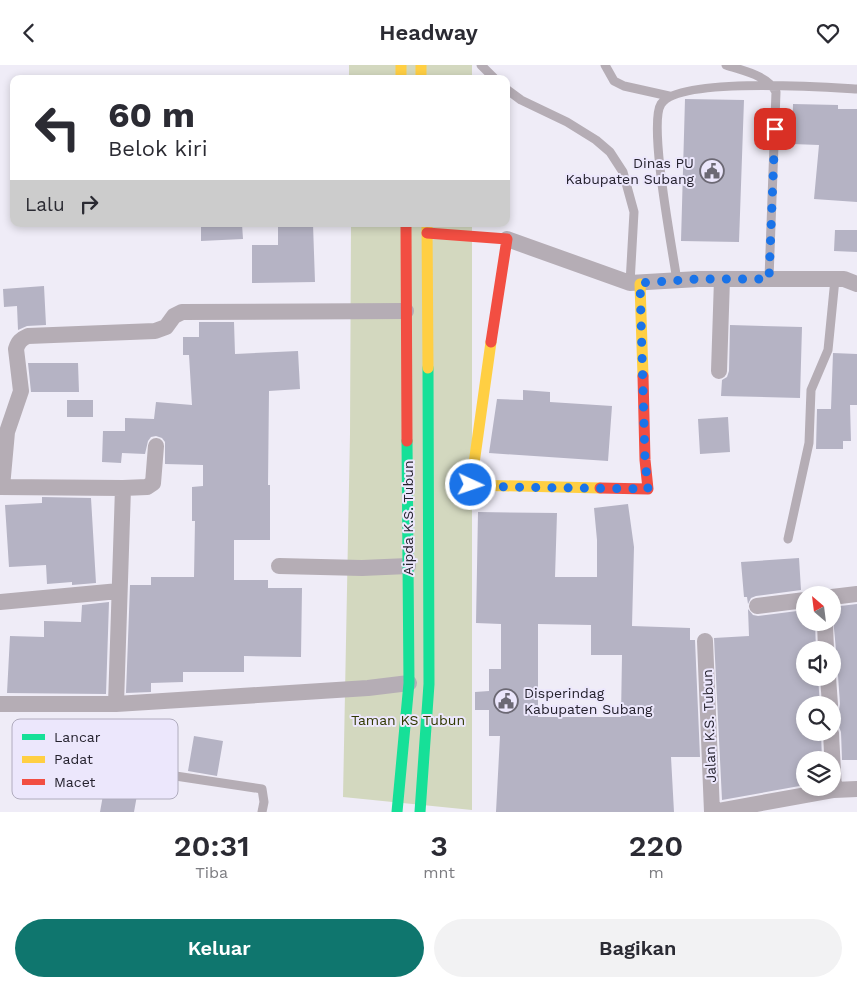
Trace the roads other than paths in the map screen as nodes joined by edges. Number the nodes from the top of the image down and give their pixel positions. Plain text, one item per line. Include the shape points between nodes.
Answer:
1 (481, 65) edge
2 (605, 65) edge
3 (726, 65) edge
4 (491, 75) edge
5 (772, 84) junction
6 (857, 89) edge
7 (510, 92) edge
8 (669, 97) junction
9 (406, 227) edge
10 (427, 228) edge
11 (507, 239) junction
12 (722, 279) junction
13 (769, 279) junction
14 (835, 279) junction
15 (677, 281) junction
16 (635, 283) junction
17 (857, 284) edge
18 (406, 311) junction
19 (719, 371) dead end
20 (156, 446) dead end
21 (1, 487) edge
22 (123, 488) junction
23 (788, 539) dead end
24 (279, 566) dead end
25 (408, 566) junction
26 (118, 591) junction
27 (857, 594) edge
28 (841, 596) edge
29 (796, 601) edge
30 (0, 603) edge
31 (757, 606) dead end
32 (705, 641) dead end
33 (409, 683) junction
34 (0, 704) edge
35 (116, 704) junction
36 (178, 776) edge
37 (857, 789) edge
38 (841, 790) edge
39 (801, 796) edge
40 (262, 812) edge
41 (397, 812) edge
42 (420, 812) edge
43 (712, 812) edge

1 - 4 lane
2 - 8 lane via 614,81
3 - 5 lane
5 - 6 lane
5 - 8 lane via 685,90
5 - 13 lane via 776,92
7 - 16 lane via 567,122 610,152 623,172 634,212
8 - 15 lane via 660,105 657,117 658,156
9 - 18 street, Aipda K.S. Tubun
10 - 11 street
10 - 42 street, Aipda K.S. Tubun via 429,684
11 - 16 street
11 - 16 street via 471,485 648,489
12 - 13 street
12 - 15 street
12 - 19 street
13 - 14 street
14 - 17 street
14 - 23 lane via 828,350 811,390 809,443
15 - 16 street
18 - 21 street via 182,313 174,316 166,327 155,331 22,338 16,349 22,385 7,432
18 - 25 street, Aipda K.S. Tubun
20 - 22 street via 153,483 147,487
21 - 22 street
22 - 26 street
24 - 25 street via 362,569
25 - 33 street, Aipda K.S. Tubun
26 - 30 street
26 - 35 street
27 - 28 street
29 - 31 street
32 - 43 street, Jalan K.S. Tubun
33 - 35 street
33 - 41 street, Aipda K.S. Tubun
34 - 35 street
36 - 40 lane via 262,789
37 - 38 street
39 - 43 street

